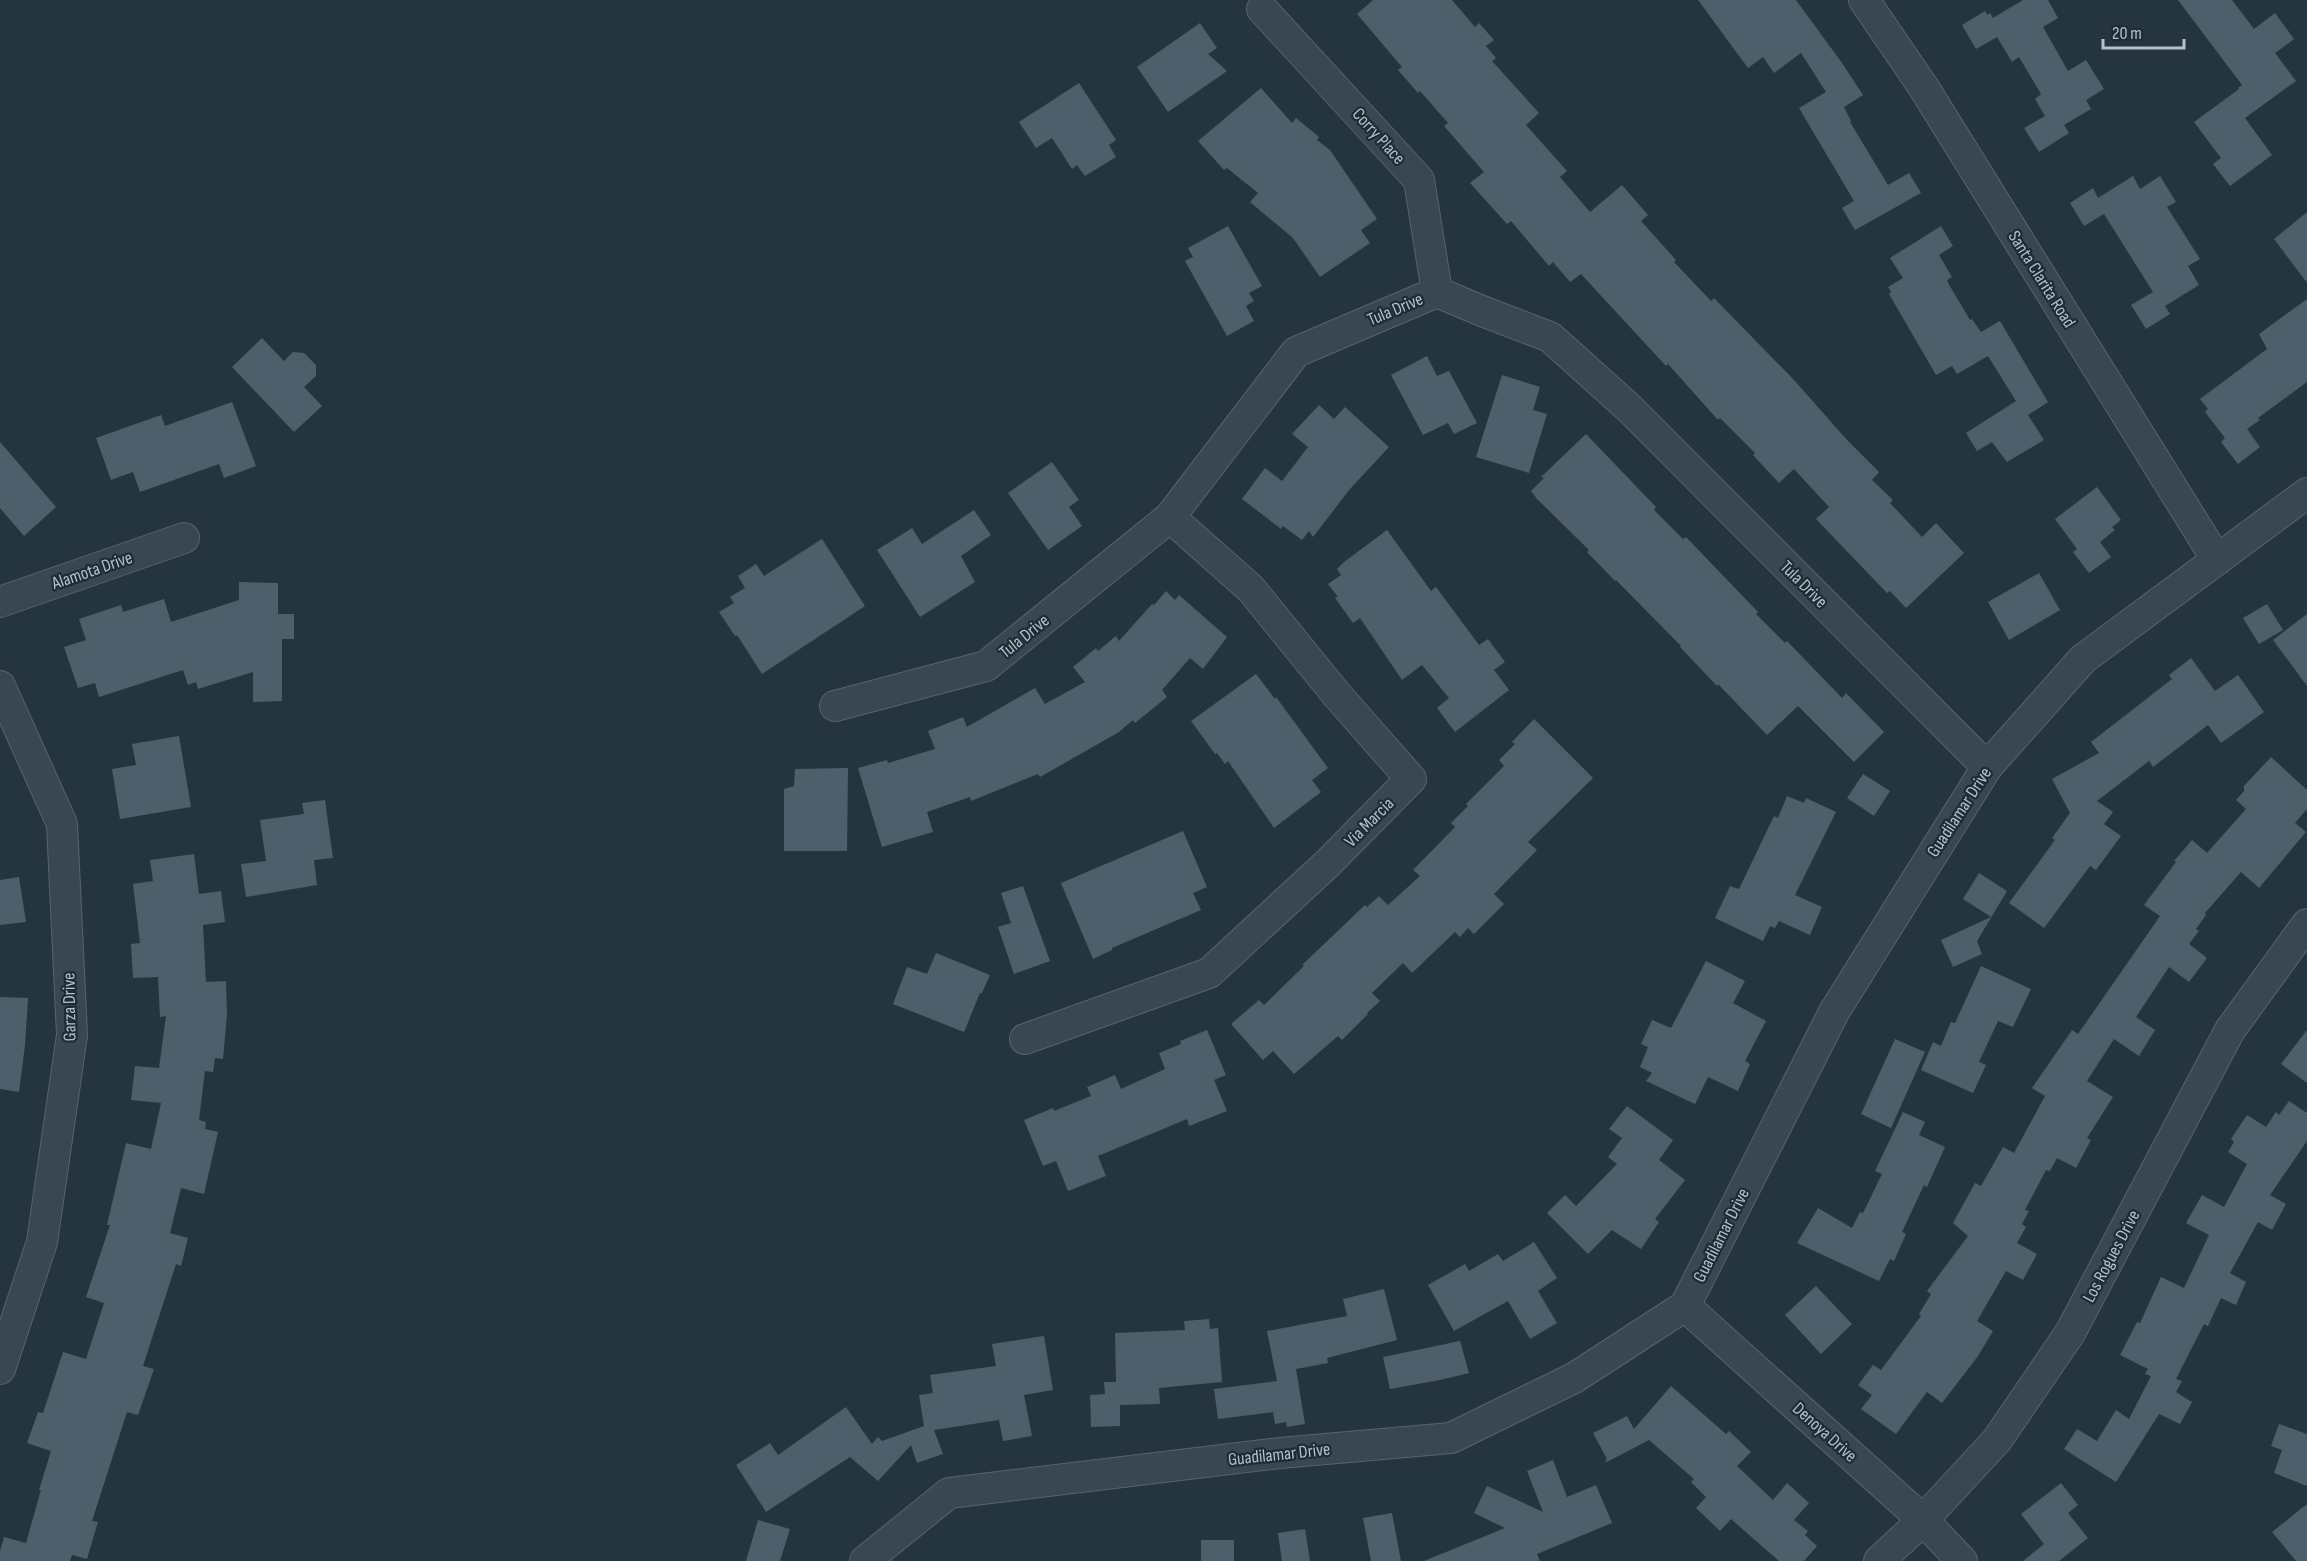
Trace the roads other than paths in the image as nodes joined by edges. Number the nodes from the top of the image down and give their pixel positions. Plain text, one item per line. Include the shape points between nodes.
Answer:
1 (1864, 0) edge
2 (1262, 9) dead end
3 (1437, 292) junction
4 (2307, 493) edge
5 (1170, 518) junction
6 (184, 538) dead end
7 (2217, 560) junction
8 (0, 602) edge
9 (0, 686) edge
10 (835, 706) dead end
11 (1987, 767) junction
12 (2307, 924) edge
13 (1025, 1039) dead end
14 (1685, 1305) junction
15 (0, 1369) edge
16 (1923, 1520) junction
17 (865, 1561) edge
18 (1879, 1561) edge
19 (1962, 1561) edge

1 - 7 street, Santa Clarita Road via 1924,88
2 - 3 street, Corry Place via 1419,180
3 - 5 street, Tula Drive via 1296,352
3 - 11 street, Tula Drive via 1550,337 1629,408
4 - 7 street, Guadilamar Drive
5 - 10 street, Tula Drive via 986,666
5 - 13 street, Via Marcia via 1251,590 1411,779 1327,864 1209,973
6 - 8 street, Alamota Drive
7 - 11 street, Guadilamar Drive via 2083,659
9 - 15 street, Garza Drive via 62,824 72,1035 42,1242
11 - 14 street, Guadilamar Drive via 1834,1012
12 - 16 street, Los Rogues Drive via 2230,1030 2070,1333 1997,1440
14 - 16 street, Denoya Drive
14 - 17 street, Guadilamar Drive via 1574,1378 1451,1438 1280,1453 949,1493
16 - 18 street, Los Rogues Drive
16 - 19 street, Denoya Drive

